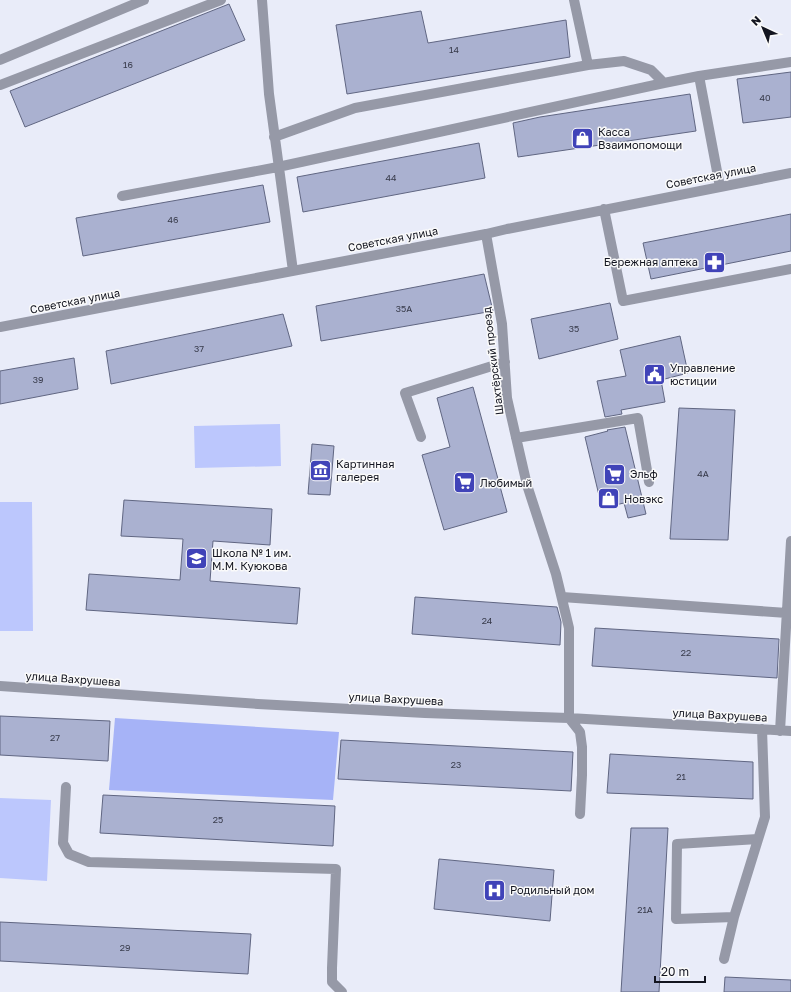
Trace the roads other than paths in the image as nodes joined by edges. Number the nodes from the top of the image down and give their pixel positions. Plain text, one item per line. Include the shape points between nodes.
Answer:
1 (144, 0) edge
2 (220, 0) edge
3 (262, 0) edge
4 (574, 0) edge
5 (0, 60) edge
6 (791, 62) edge
7 (588, 65) junction
8 (699, 76) junction
9 (664, 83) junction
10 (0, 85) edge
11 (274, 137) junction
12 (278, 167) junction
13 (791, 173) edge
14 (720, 187) junction
15 (122, 196) dead end
16 (604, 210) junction
17 (486, 234) junction
18 (791, 269) edge
19 (293, 271) junction
20 (0, 328) edge
21 (505, 362) junction
22 (420, 437) dead end
23 (516, 438) junction
24 (650, 482) dead end
25 (791, 541) edge
26 (562, 596) junction
27 (787, 613) junction
28 (0, 686) edge
29 (569, 718) junction
30 (762, 729) junction
31 (780, 731) junction
32 (791, 731) edge
33 (66, 788) dead end
34 (580, 814) dead end
35 (758, 839) junction
36 (734, 917) junction
37 (724, 959) dead end
38 (342, 992) edge

1 - 5 street
2 - 10 street
3 - 11 street via 268,94
4 - 7 street
6 - 8 street
7 - 9 street via 624,61 651,70
7 - 11 street via 355,108
8 - 9 street
8 - 14 street
9 - 12 street
11 - 12 street
12 - 15 street
12 - 19 street
13 - 14 street, Советская улица
14 - 16 street, Советская улица
16 - 17 street, Советская улица
16 - 18 street via 623,301
17 - 19 street, Советская улица
17 - 21 street, Шахтёрский проезд via 502,324
19 - 20 street, Советская улица
21 - 22 street via 405,393
21 - 23 street, Шахтёрский проезд via 508,398
23 - 24 street via 638,418
23 - 26 street, Шахтёрский проезд via 527,485
25 - 27 street
26 - 27 street
26 - 29 street, Шахтёрский проезд via 569,628
27 - 31 street
28 - 29 street, улица Вахрушева via 258,704
29 - 30 street, улица Вахрушева
29 - 34 street via 580,732 582,747
30 - 31 street, улица Вахрушева
30 - 35 street via 765,817
31 - 32 street, улица Вахрушева
33 - 38 street via 63,843 69,854 89,862 336,869 332,982
35 - 36 street
35 - 36 street via 677,844 676,919
36 - 37 street

